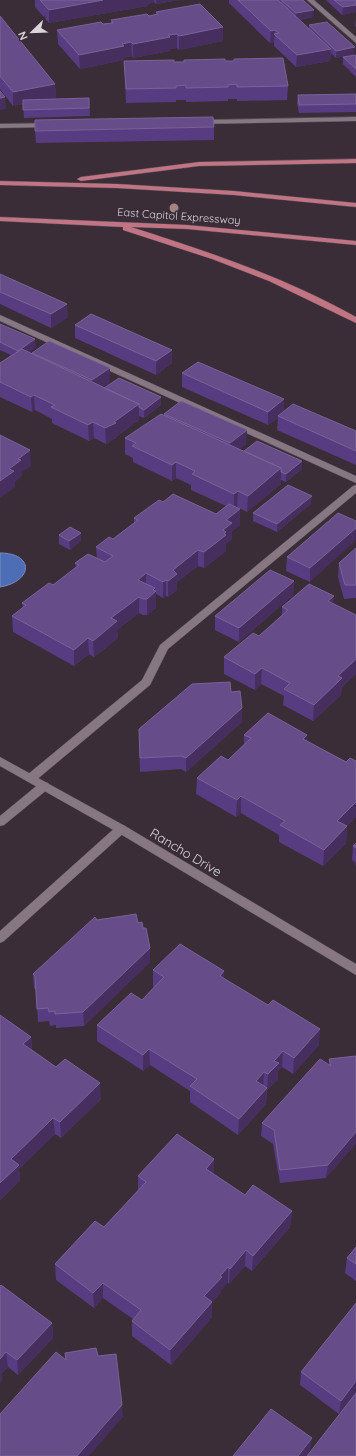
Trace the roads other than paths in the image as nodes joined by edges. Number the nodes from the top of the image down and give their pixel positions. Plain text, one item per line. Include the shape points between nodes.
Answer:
1 (310, 0) edge
2 (356, 42) edge
3 (356, 119) edge
4 (188, 122) edge
5 (58, 125) edge
6 (0, 126) edge
7 (356, 161) edge
8 (0, 183) edge
9 (46, 184) junction
10 (356, 205) edge
11 (0, 219) edge
12 (110, 223) junction
13 (356, 243) edge
14 (0, 318) edge
15 (356, 320) edge
16 (356, 480) edge
17 (356, 488) edge
18 (0, 761) edge
19 (31, 778) junction
20 (44, 786) junction
21 (0, 822) edge
22 (122, 829) junction
23 (0, 938) edge
24 (356, 970) edge

1 - 2 street
3 - 4 street
5 - 6 street
7 - 9 highway via 199,164
8 - 9 highway, East Capitol Expressway
9 - 10 highway, East Capitol Expressway via 234,193
11 - 12 highway, East Capitol Expressway
12 - 13 highway, East Capitol Expressway via 261,233
12 - 15 highway via 251,270 290,286
14 - 16 street
17 - 19 street via 164,647 146,682
18 - 19 street, Rancho Drive
19 - 20 street, Rancho Drive
20 - 21 street
20 - 22 street, Rancho Drive
22 - 23 street
22 - 24 street, Rancho Drive

